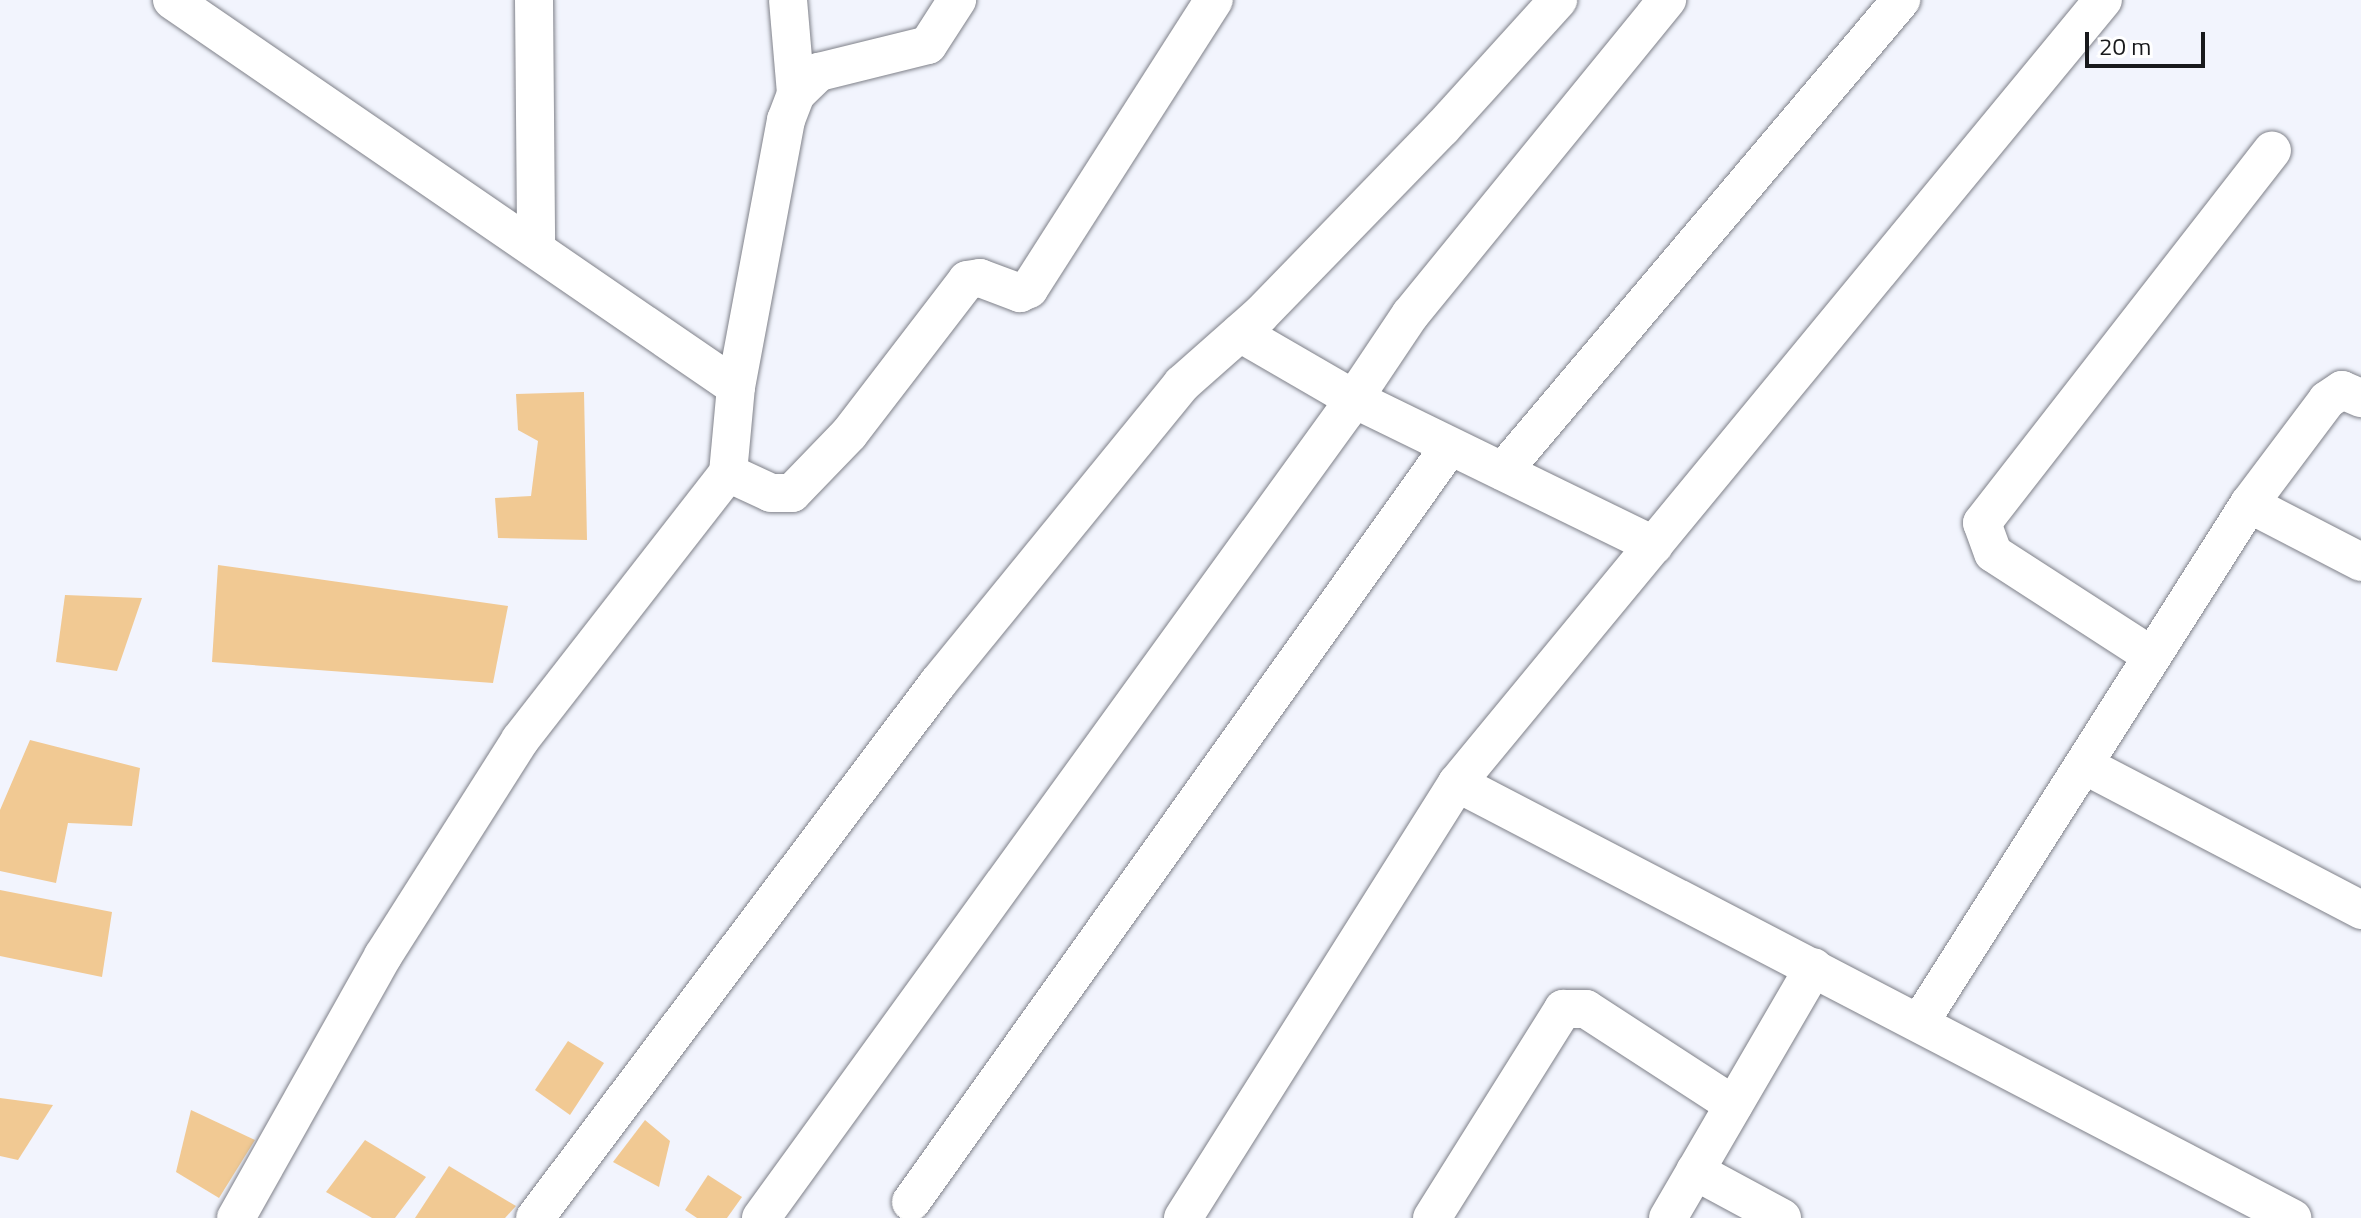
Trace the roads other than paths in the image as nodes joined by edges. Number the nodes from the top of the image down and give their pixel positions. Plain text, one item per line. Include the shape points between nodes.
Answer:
1 (172, 0) edge
2 (534, 0) edge
3 (788, 0) edge
4 (957, 0) edge
5 (1214, 0) edge
6 (1558, 0) edge
7 (1667, 0) edge
8 (1901, 0) edge
9 (2103, 0) edge
10 (796, 94) junction
11 (2272, 150) dead end
12 (536, 249) junction
13 (1240, 333) junction
14 (736, 387) junction
15 (1352, 398) junction
16 (2361, 398) edge
17 (1450, 446) junction
18 (1503, 471) junction
19 (728, 473) junction
20 (2249, 504) junction
21 (1654, 545) junction
22 (2361, 562) edge
23 (2152, 656) junction
24 (2084, 765) junction
25 (1457, 783) junction
26 (2361, 910) edge
27 (1814, 967) junction
28 (1920, 1022) junction
29 (1734, 1105) junction
30 (1695, 1171) junction
31 (911, 1202) dead end
32 (236, 1218) edge
33 (535, 1218) edge
34 (761, 1218) edge
35 (1183, 1218) edge
36 (1432, 1218) edge
37 (1668, 1218) edge
38 (1782, 1218) edge
39 (2292, 1218) edge

1 - 12 street
2 - 12 street
3 - 10 street
4 - 10 street via 928,45 819,72
5 - 19 street via 1029,289 1020,293 980,278 967,280 849,434 792,493 771,493
6 - 13 street via 1442,128
7 - 15 street via 1410,315
8 - 18 street
9 - 21 street
10 - 14 street via 786,120
11 - 23 street via 1982,523 1993,553
12 - 14 street
13 - 15 street
13 - 33 street via 1182,384 938,683
14 - 19 street
15 - 17 street
15 - 34 street
16 - 20 street via 2342,390 2327,400
17 - 18 street
17 - 31 street
18 - 21 street
19 - 32 street via 520,740 383,956
20 - 22 street
20 - 23 street
21 - 25 street
23 - 24 street
24 - 26 street
24 - 28 street
25 - 27 street
25 - 35 street
27 - 28 street
27 - 29 street
28 - 39 street
29 - 30 street
29 - 36 street via 1586,1009 1563,1009
30 - 37 street
30 - 38 street

